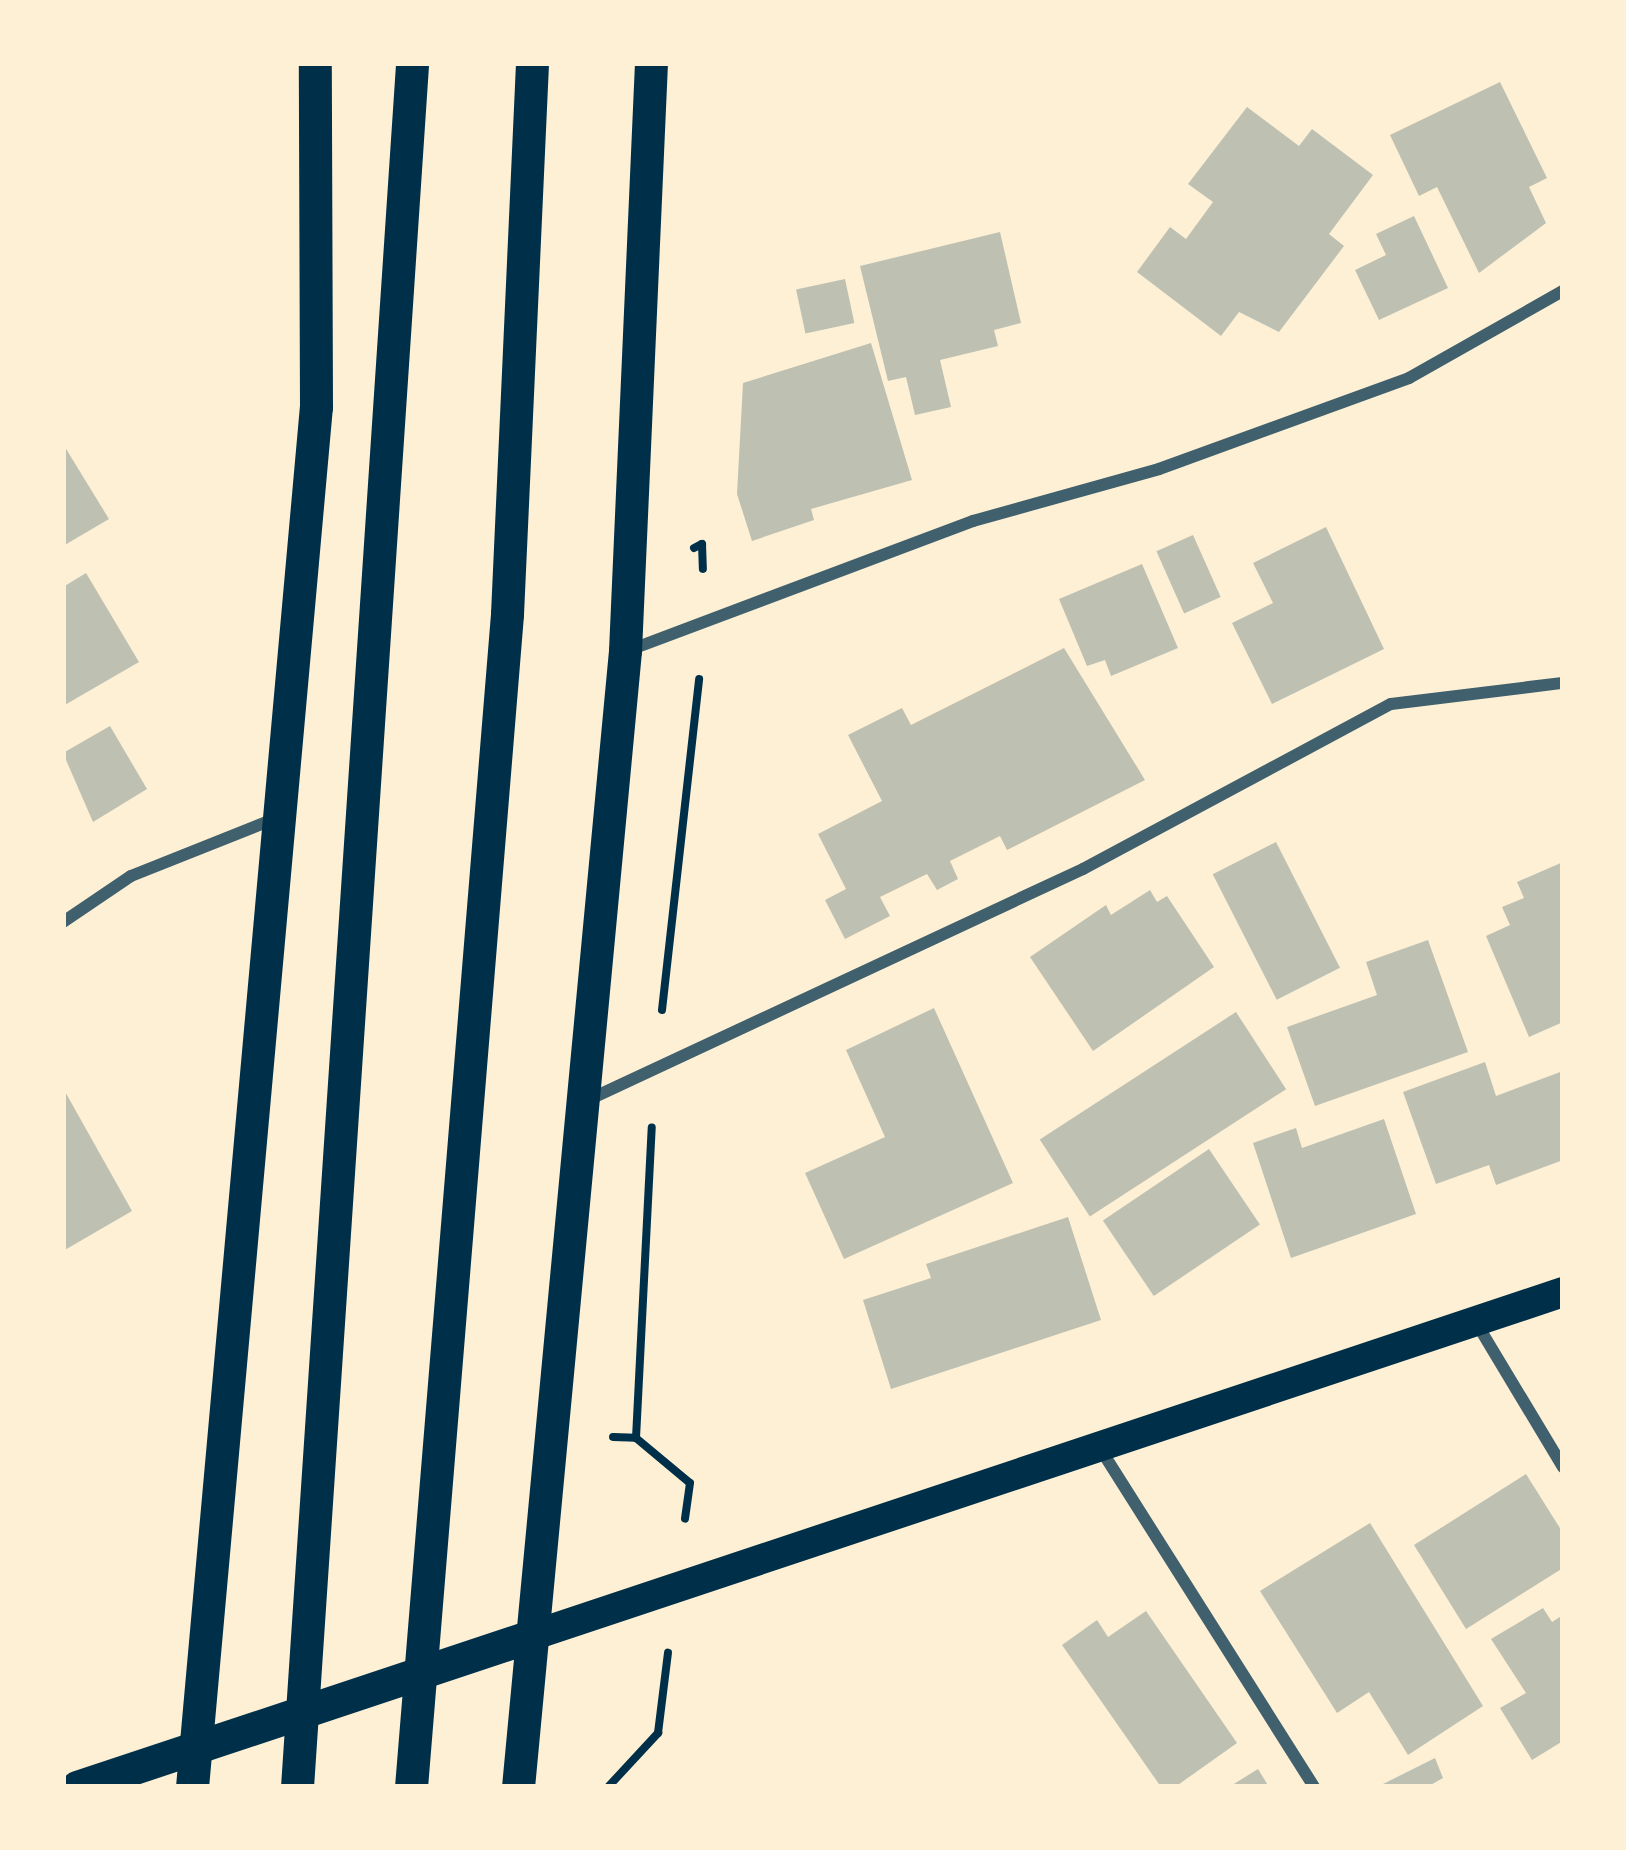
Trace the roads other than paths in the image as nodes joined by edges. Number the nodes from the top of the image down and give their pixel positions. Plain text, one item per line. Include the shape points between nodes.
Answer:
1 (315, 63) edge
2 (412, 63) edge
3 (532, 63) edge
4 (651, 63) edge
5 (1563, 292) edge
6 (626, 651) junction
7 (1563, 683) edge
8 (280, 817) junction
9 (63, 922) edge
10 (588, 1100) junction
11 (1563, 1292) edge
12 (1476, 1322) junction
13 (1103, 1453) junction
14 (1563, 1467) edge
15 (528, 1637) junction
16 (195, 1750) junction
17 (76, 1787) edge
18 (193, 1787) edge
19 (297, 1787) edge
20 (411, 1787) edge
21 (518, 1787) edge
22 (1314, 1787) edge

1 - 8 highway via 316,407
2 - 19 highway
3 - 20 highway via 507,614
4 - 6 highway
5 - 6 street via 1409,379 973,521
6 - 10 highway
7 - 10 street via 1391,704 1083,869
8 - 9 street via 131,876
8 - 16 highway
10 - 15 highway
11 - 12 main road
12 - 13 main road
12 - 14 street
13 - 15 main road
13 - 22 street
15 - 16 highway
15 - 21 highway
16 - 17 highway
16 - 18 highway

